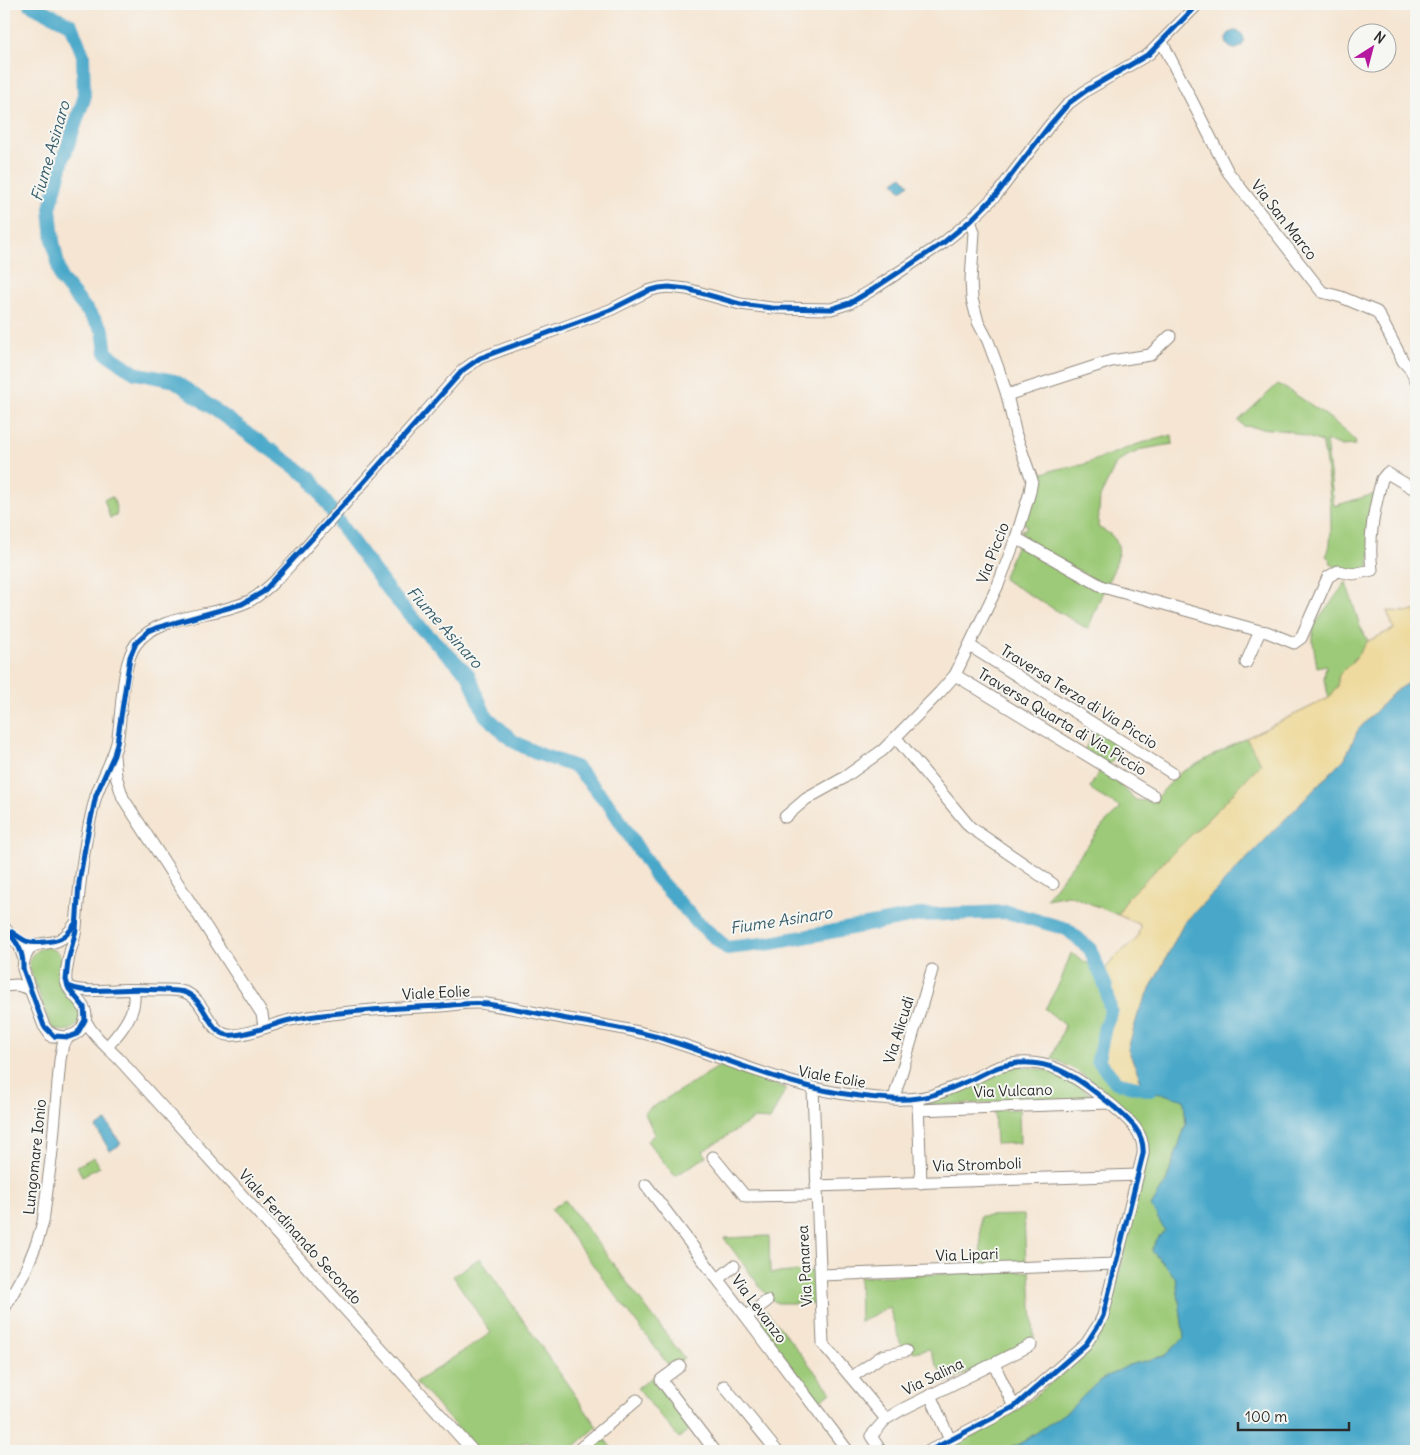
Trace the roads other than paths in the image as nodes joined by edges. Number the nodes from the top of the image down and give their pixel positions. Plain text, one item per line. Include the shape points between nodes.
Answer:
1 (1198, 4) edge
2 (1162, 42) junction
3 (970, 221) junction
4 (1170, 336) dead end
5 (1416, 381) edge
6 (1007, 395) junction
7 (1416, 490) edge
8 (1016, 538) junction
9 (1260, 632) junction
10 (970, 646) junction
11 (1246, 663) dead end
12 (955, 675) junction
13 (896, 738) junction
14 (114, 755) junction
15 (1172, 773) dead end
16 (1154, 796) dead end
17 (785, 817) dead end
18 (1053, 884) dead end
19 (76, 922) junction
20 (4, 927) edge
21 (52, 942) junction
22 (35, 944) junction
23 (68, 961) junction
24 (23, 964) junction
25 (932, 970) dead end
26 (8, 986) edge
27 (68, 986) junction
28 (30, 989) junction
29 (110, 990) junction
30 (133, 990) junction
31 (84, 1007) junction
32 (85, 1020) junction
33 (264, 1026) junction
34 (49, 1032) junction
35 (73, 1036) junction
36 (105, 1046) junction
37 (60, 1060) junction
38 (814, 1089) junction
39 (894, 1098) junction
40 (918, 1098) junction
41 (1108, 1103) junction
42 (918, 1110) junction
43 (713, 1157) dead end
44 (1138, 1175) junction
45 (921, 1182) junction
46 (646, 1185) dead end
47 (817, 1190) junction
48 (1115, 1264) junction
49 (734, 1266) dead end
50 (821, 1275) junction
51 (718, 1279) junction
52 (767, 1301) dead end
53 (4, 1309) edge
54 (747, 1316) junction
55 (1031, 1345) dead end
56 (906, 1351) dead end
57 (994, 1364) junction
58 (680, 1366) dead end
59 (852, 1377) junction
60 (724, 1386) dead end
61 (930, 1395) junction
62 (636, 1400) dead end
63 (1014, 1407) junction
64 (886, 1419) junction
65 (950, 1440) junction
66 (473, 1451) edge
67 (577, 1451) edge
68 (715, 1451) edge
69 (777, 1451) edge
70 (848, 1451) edge
71 (881, 1451) edge
72 (929, 1451) edge

1 - 2 street
2 - 3 street via 1142,59 1069,103 997,194
2 - 5 street, Via San Marco via 1228,172 1322,292 1377,312
3 - 6 street, Via Piccio via 974,232 972,299
3 - 14 street via 872,290 840,307 772,308 740,304 687,289 660,288 480,358 453,381 268,587 242,604 165,624 149,631 136,643 130,657
4 - 6 street via 1150,355 1111,361
6 - 8 street, Via Piccio via 1016,435 1032,480
7 - 9 street via 1387,473 1382,479 1372,521 1372,570 1353,574 1338,571 1328,577 1301,638 1294,643
8 - 9 street via 1103,587
8 - 10 street, Via Piccio
9 - 11 street
10 - 12 street, Via Piccio
10 - 15 street, Traversa Terza di Via Piccio
12 - 13 street, Via Piccio
12 - 16 street, Traversa Quarta di Via Piccio
13 - 17 street, Via Piccio via 867,763 806,799
13 - 18 street via 970,827
14 - 19 street via 96,795 80,874
14 - 33 street via 123,798 262,1014
19 - 21 street via 70,932
19 - 23 street
20 - 22 street
20 - 24 street via 20,947
21 - 22 street
21 - 23 street via 61,948
22 - 24 street
23 - 27 street
24 - 26 street
24 - 28 street
25 - 39 street, Via Alicudi
26 - 28 street via 21,985
27 - 29 street, Viale Eolie via 81,990
27 - 31 street
28 - 34 street
29 - 30 street, Viale Eolie
29 - 31 street via 96,993
30 - 33 street, Viale Eolie via 186,992 199,1002 216,1028 226,1034 250,1032
30 - 36 street via 134,1009
31 - 32 street
32 - 35 street
32 - 36 street, Viale Ferdinando Secondo
33 - 38 street, Viale Eolie via 328,1015 483,1003 662,1038
34 - 35 street via 54,1036
34 - 37 street
35 - 36 street via 89,1037
35 - 37 street via 63,1044
36 - 66 street, Viale Ferdinando Secondo
37 - 53 street, Lungomare Ionio via 43,1222 26,1269
38 - 39 street, Viale Eolie
38 - 47 street, Via Panarea
39 - 40 street, Viale Eolie
40 - 41 street, Viale Eolie via 938,1094 1002,1066 1029,1063 1059,1068
40 - 42 street
41 - 42 street, Via Vulcano
41 - 44 street, Viale Eolie via 1142,1137 1144,1145
42 - 45 street
43 - 47 street, Via Stromboli via 746,1196
44 - 45 street, Via Stromboli
44 - 48 street, Viale Eolie
45 - 47 street, Via Stromboli
46 - 51 street, Via Levanzo
47 - 50 street, Via Panarea
48 - 50 street, Via Lipari
48 - 63 street, Viale Eolie via 1103,1316 1093,1335 1075,1355
49 - 51 street
50 - 59 street, Via Panarea via 823,1344
51 - 54 street, Via Levanzo
52 - 54 street
54 - 70 street, Via Levanzo
55 - 57 street, Via Salina
56 - 59 street via 882,1356
57 - 61 street, Via Salina
57 - 63 street
58 - 68 street via 661,1380
59 - 64 street, Via Panarea
60 - 69 street
61 - 64 street, Via Salina
61 - 65 street
62 - 67 street
63 - 65 street, Viale Eolie
64 - 71 street, Via Salina via 871,1436
65 - 72 street, Viale Eolie

